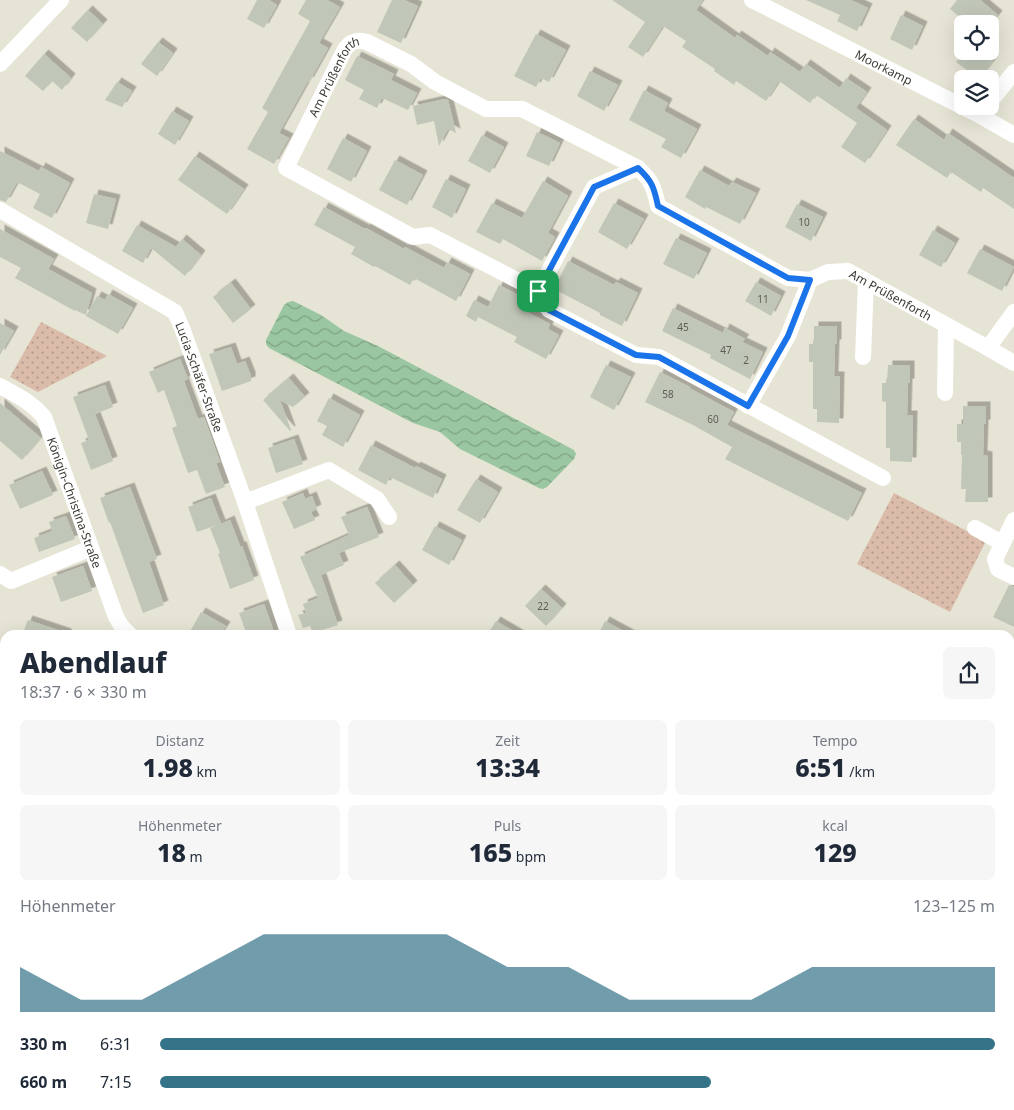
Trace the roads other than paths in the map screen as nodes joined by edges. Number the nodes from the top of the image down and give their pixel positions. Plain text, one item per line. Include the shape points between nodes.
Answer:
1 (61, 0) edge
2 (752, 0) edge
3 (0, 64) edge
4 (1014, 72) edge
5 (999, 91) edge
6 (954, 97) edge
7 (988, 115) edge
8 (1014, 135) edge
9 (638, 168) junction
10 (0, 210) edge
11 (810, 280) junction
12 (866, 282) junction
13 (538, 291) junction
14 (1014, 312) edge
15 (946, 326) junction
16 (988, 348) junction
17 (863, 357) dead end
18 (1014, 363) edge
19 (0, 386) edge
20 (945, 393) dead end
21 (748, 406) junction
22 (883, 478) dead end
23 (245, 502) junction
24 (389, 517) dead end
25 (1014, 520) edge
26 (975, 528) dead end
27 (1002, 543) junction
28 (91, 548) junction
29 (0, 574) edge
30 (1014, 577) edge
31 (125, 630) edge
32 (288, 630) edge

1 - 3 street
2 - 6 street, Moorkamp
4 - 5 street
7 - 8 street, Moorkamp
9 - 11 street, Am Prüßenforth via 655,191 658,206 788,278
9 - 13 street via 594,187
9 - 13 street, Am Prüßenforth via 522,109 486,109 368,42 356,40 349,44 286,168 412,237 430,235
10 - 23 street, Lucia-Schäfer-Straße via 175,312
11 - 12 street, Am Prüßenforth via 828,272 848,271
11 - 21 street via 788,336
12 - 15 street, Am Prüßenforth
12 - 17 street
13 - 21 street, Am Prüßenforth via 549,310 636,355 659,357
14 - 16 street
15 - 16 street, Am Prüßenforth
15 - 20 street
16 - 18 street, Am Prüßenforth
19 - 28 street, Königin-Christina-Straße via 29,402 44,417
21 - 22 street, Am Prüßenforth
23 - 24 street via 329,470 377,499
23 - 32 street, Lucia-Schäfer-Straße
25 - 27 street
26 - 27 street
27 - 30 street via 995,559 998,569
28 - 29 street via 11,581
28 - 31 street, Königin-Christina-Straße via 116,617

